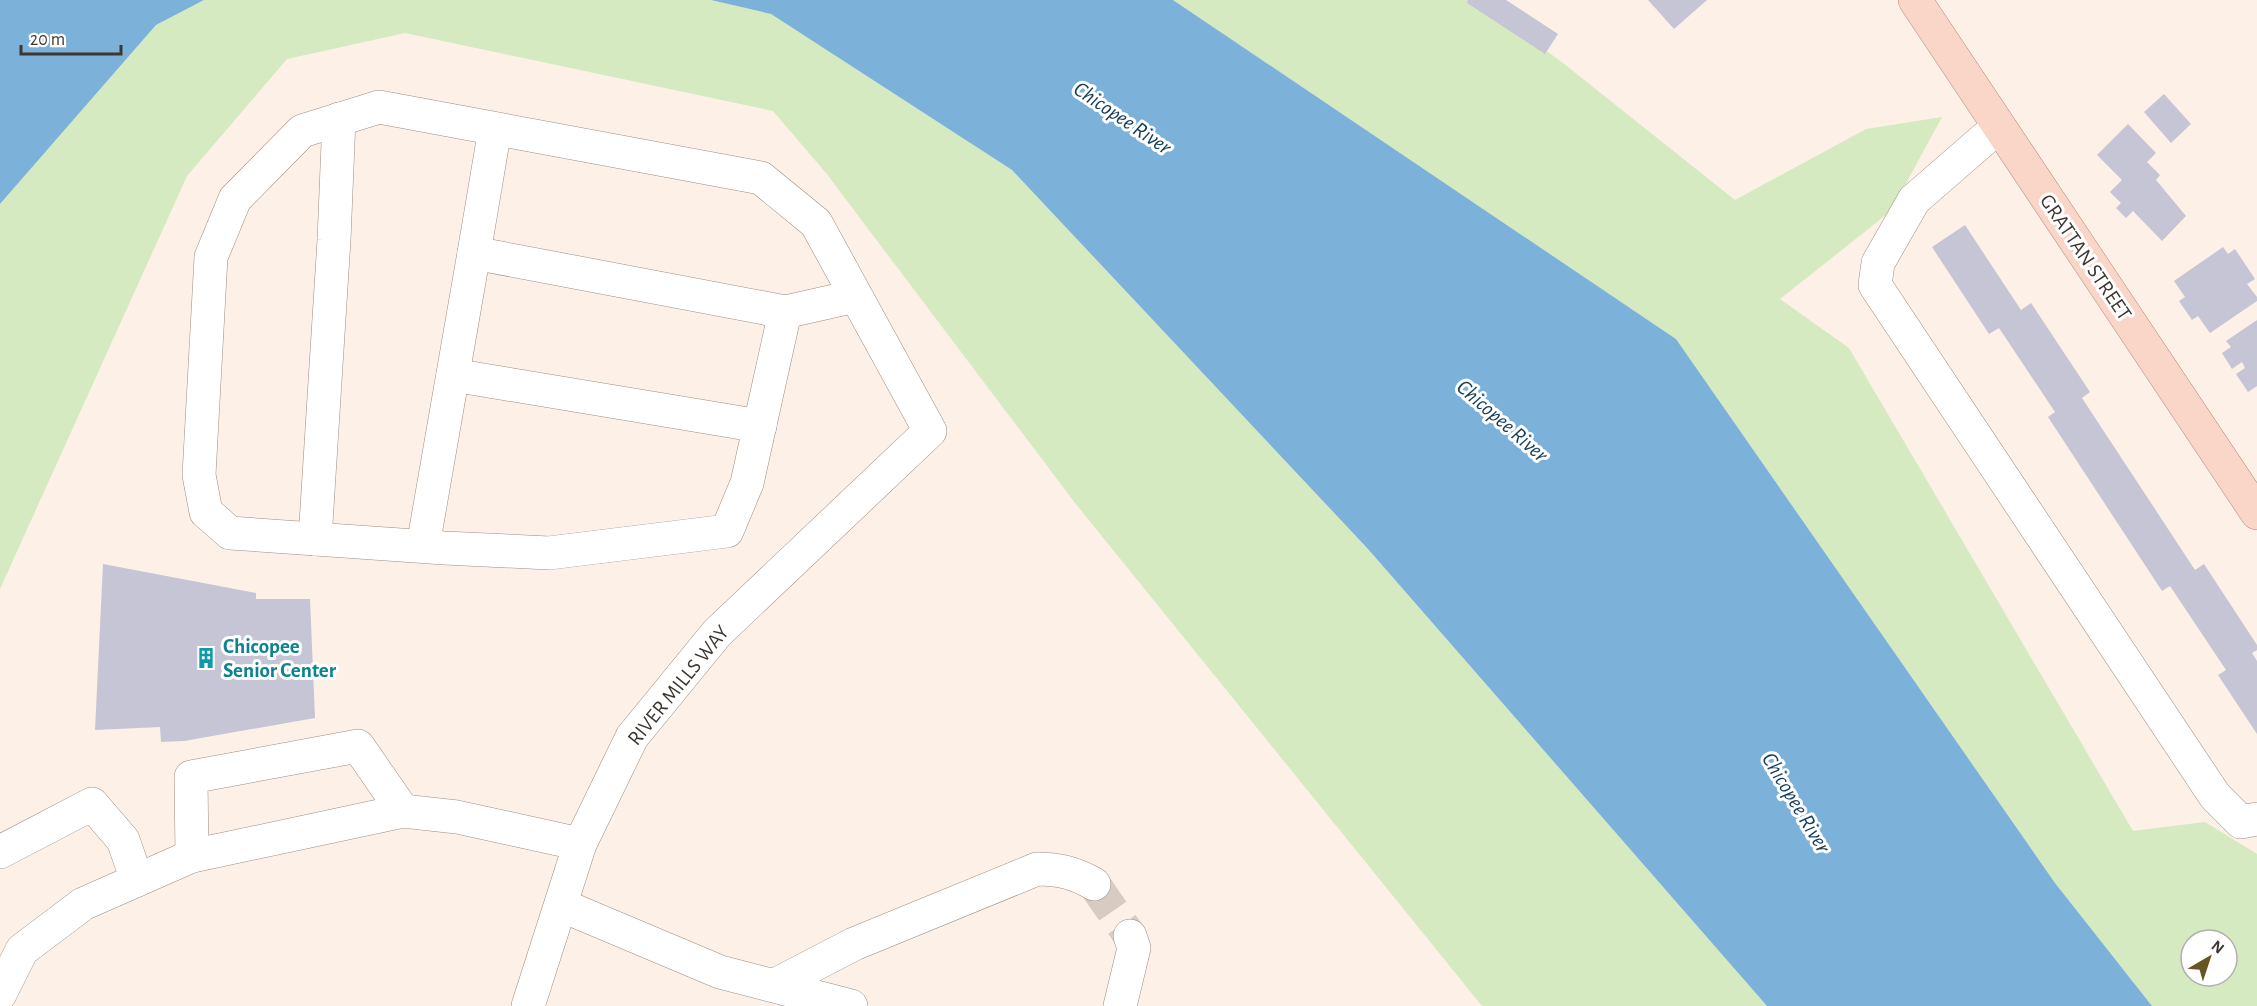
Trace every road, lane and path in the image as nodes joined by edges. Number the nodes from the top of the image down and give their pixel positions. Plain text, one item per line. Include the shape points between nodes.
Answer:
1 (1915, 0) edge
2 (339, 119) junction
3 (1998, 126) junction
4 (495, 129) junction
5 (474, 253) junction
6 (856, 296) junction
7 (785, 312) junction
8 (453, 375) junction
9 (760, 426) junction
10 (2257, 513) edge
11 (315, 539) junction
12 (423, 546) junction
13 (403, 811) junction
14 (2257, 819) edge
15 (580, 843) junction
16 (0, 852) edge
17 (192, 856) junction
18 (137, 880) junction
19 (1094, 884) tunnel mouth
20 (561, 905) junction
21 (1130, 936) tunnel mouth
22 (775, 985) junction
23 (0, 994) edge
24 (528, 1006) edge
25 (851, 1006) edge
26 (1120, 1006) edge

1 - 3 main road, GRATTAN STREET
2 - 4 lane via 379,107
2 - 11 lane
2 - 11 lane via 302,131 235,199 211,257 203,394 199,475 206,512 230,533
3 - 10 main road, GRATTAN STREET
3 - 14 lane via 1914,200 1878,263 1875,285 2215,796 2241,822
4 - 5 lane
4 - 6 lane via 761,178 816,223
5 - 7 lane
5 - 8 lane
6 - 7 lane
6 - 15 lane, RIVER MILLS WAY via 930,431 717,633 632,738
7 - 9 lane
8 - 9 lane
8 - 12 lane
9 - 12 lane via 747,483 727,531 549,553
11 - 12 lane
13 - 15 lane via 457,817
13 - 17 lane
13 - 17 lane via 358,746 190,777
15 - 20 lane, RIVER MILLS WAY
16 - 18 lane via 92,804 123,840
17 - 18 lane
18 - 23 lane via 83,904 22,950
19 - 22 lane via 1070,872 1037,869 854,944
20 - 22 lane via 720,972
20 - 24 lane, RIVER MILLS WAY
21 - 26 lane via 1134,948
22 - 25 lane

